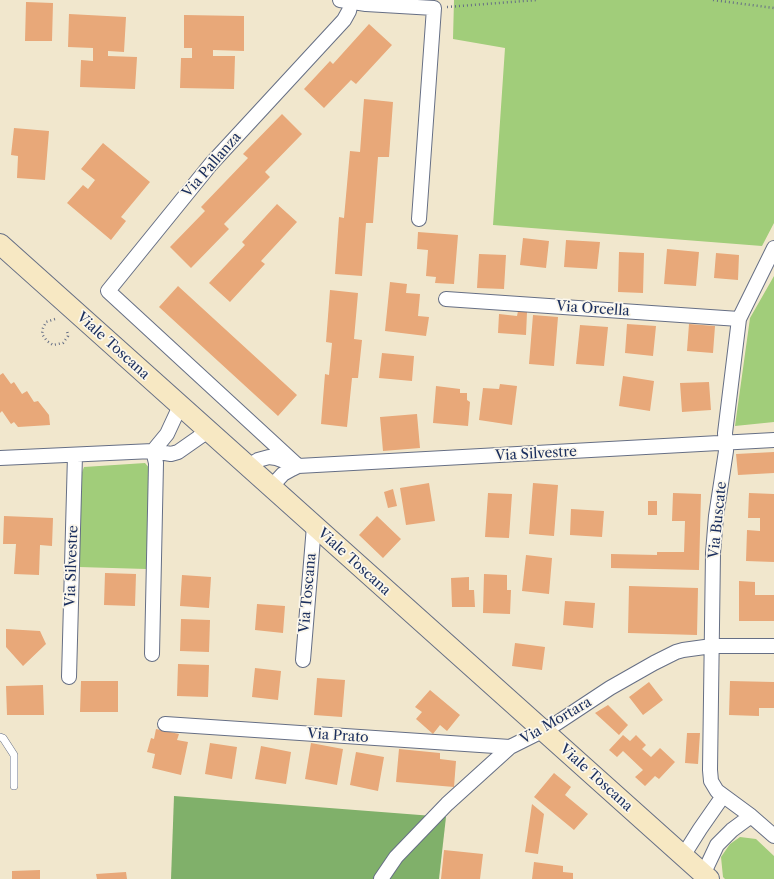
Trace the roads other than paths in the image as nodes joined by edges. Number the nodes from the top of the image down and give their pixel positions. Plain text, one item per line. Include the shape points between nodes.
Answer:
1 (346, 1) edge
2 (419, 219) dead end
3 (0, 244) edge
4 (774, 248) edge
5 (446, 299) dead end
6 (739, 319) junction
7 (180, 406) junction
8 (208, 430) junction
9 (774, 440) edge
10 (725, 444) junction
11 (154, 451) junction
12 (75, 455) junction
13 (0, 458) edge
14 (248, 466) junction
15 (298, 466) junction
16 (271, 487) junction
17 (314, 526) junction
18 (712, 646) junction
19 (774, 646) edge
20 (152, 654) dead end
21 (303, 660) dead end
22 (68, 677) dead end
23 (165, 724) dead end
24 (543, 730) junction
25 (0, 737) edge
26 (510, 747) junction
27 (14, 786) dead end
28 (723, 796) junction
29 (751, 816) junction
30 (774, 836) edge
31 (683, 856) junction
32 (704, 877) edge
33 (381, 879) edge

1 - 2 street, Via Pallanza via 434,8
1 - 15 street, Via Pallanza via 350,11 344,20 211,164 108,291
3 - 7 street, Viale Toscana
4 - 6 street, Via Buscate
5 - 6 street, Via Orcella
6 - 10 street, Via Buscate
7 - 8 street, Viale Toscana
7 - 11 street via 167,434
8 - 11 street via 175,453
8 - 14 street, Viale Toscana
9 - 10 street, Via Silvestre
10 - 15 street, Via Silvestre
10 - 18 street, Via Buscate via 713,553
11 - 12 street
11 - 20 street via 156,464
12 - 13 street
12 - 22 street, Via Silvestre
14 - 15 street, Via Silvestre via 269,457
14 - 16 street, Viale Toscana
15 - 16 street, Via Silvestre via 283,474
16 - 17 street, Viale Toscana
17 - 21 street, Via Toscana
17 - 24 street, Viale Toscana
18 - 19 street, Via Mortara
18 - 24 street, Via Mortara via 683,650 662,659
18 - 28 street, Via Buscate via 710,776 713,786
23 - 26 street, Via Prato
24 - 26 street, Via Mortara
24 - 31 street, Viale Toscana
25 - 27 lane via 14,755
26 - 33 street, Via Mortara via 447,804 396,857
28 - 29 street
28 - 31 street
29 - 30 street
29 - 32 street via 732,830 714,850
31 - 32 street, Viale Toscana

